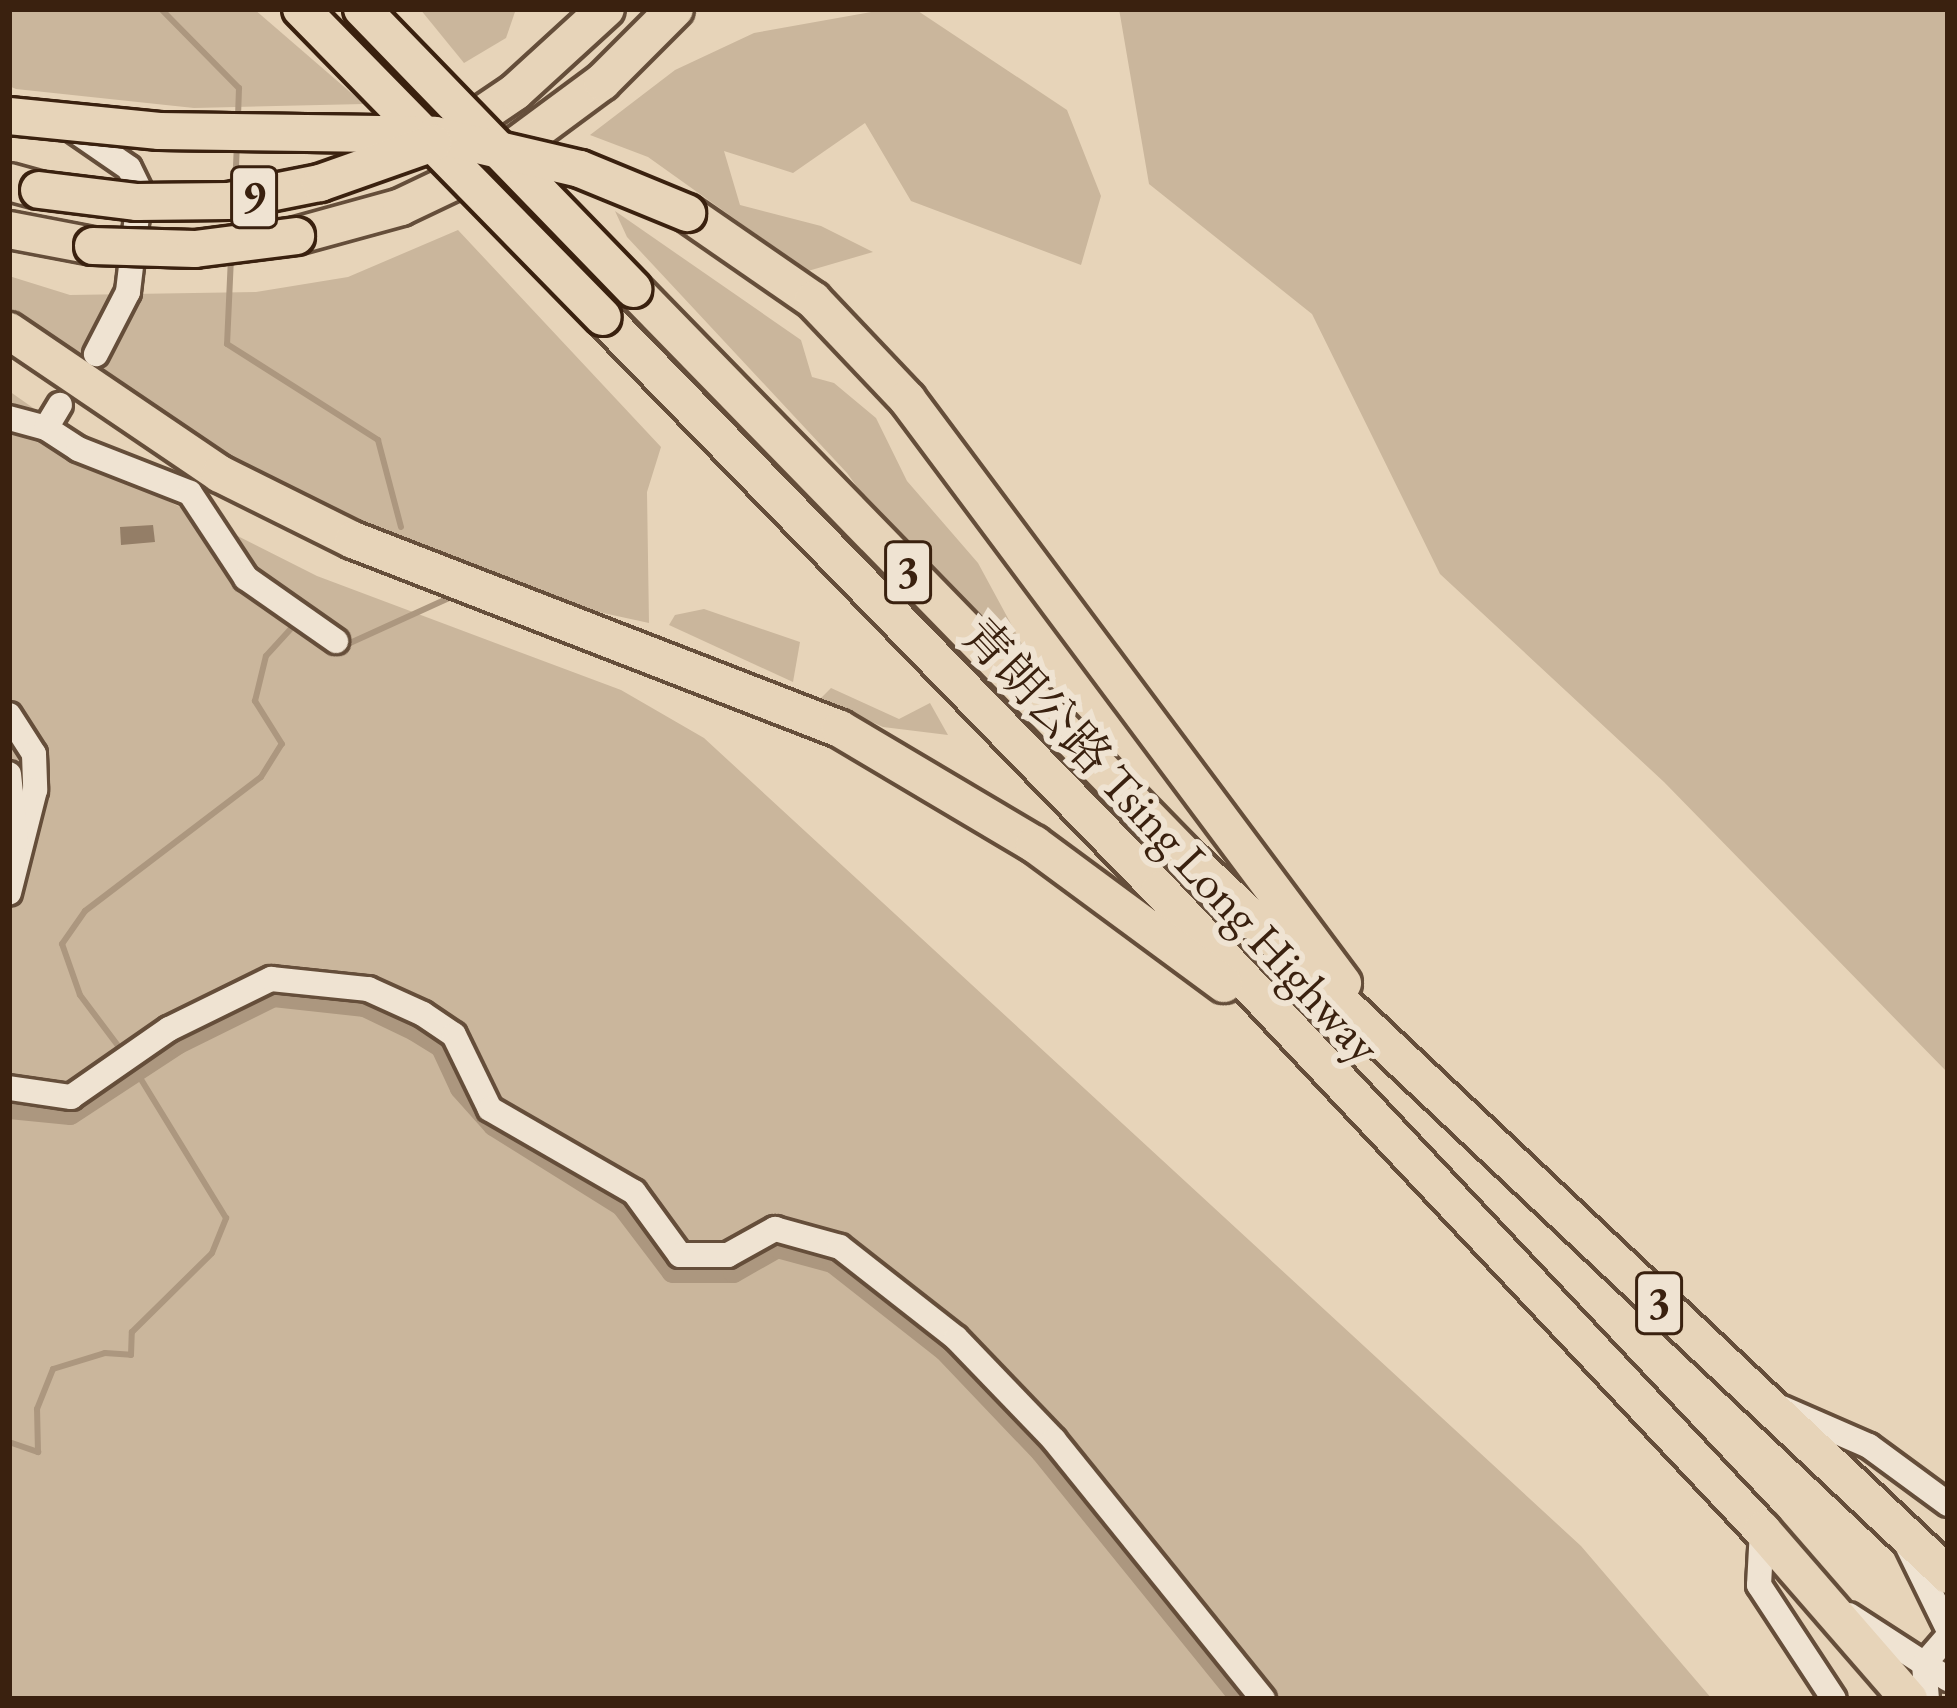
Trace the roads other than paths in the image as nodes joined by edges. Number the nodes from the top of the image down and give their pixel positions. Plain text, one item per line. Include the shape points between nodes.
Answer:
1 (301, 9) edge
2 (362, 9) edge
3 (606, 9) edge
4 (675, 9) edge
5 (9, 98) edge
6 (9, 116) edge
7 (24, 186) edge
8 (9, 230) edge
9 (9, 331) edge
10 (96, 354) dead end
11 (60, 405) dead end
12 (9, 418) edge
13 (46, 428) junction
14 (336, 641) dead end
15 (9, 715) edge
16 (9, 774) edge
17 (18, 867) junction
18 (9, 893) edge
19 (1289, 1033) junction
20 (1415, 1076) junction
21 (9, 1088) edge
22 (1763, 1400) junction
23 (1948, 1504) edge
24 (1762, 1530) junction
25 (1900, 1532) junction
26 (1948, 1575) edge
27 (1818, 1594) junction
28 (1948, 1632) edge
29 (1924, 1664) junction
30 (1948, 1678) edge
31 (1263, 1699) edge
32 (1834, 1699) edge
33 (1909, 1699) edge
34 (1927, 1699) edge

1 - 19 highway, 青朗公路 Tsing Long Highway / 3, bridge
2 - 20 highway, 青朗公路 Tsing Long Highway / 3, bridge via 1183,853
3 - 7 highway, 9, bridge via 515,92 459,130 350,174 236,200 137,202
4 - 8 highway, 9, bridge via 602,82 491,164 401,207 296,236 194,249 93,246
5 - 10 lane via 115,156 140,191 128,292
6 - 20 highway, bridge via 158,131 435,135 580,169 687,214 813,300 907,399
9 - 19 highway via 220,474 352,540 840,729 1034,844
11 - 13 lane
12 - 13 lane
13 - 14 lane via 190,493 246,578
15 - 17 lane via 34,754 35,790
16 - 17 lane
17 - 18 lane
19 - 24 highway, 青朗公路 Tsing Long Highway / 3
20 - 22 highway, 青朗公路 Tsing Long Highway / 3
21 - 31 lane via 71,1097 169,1029 271,979 368,989 423,1015 454,1035 490,1109 634,1192 680,1255 728,1255 775,1229 840,1246 956,1338 1054,1440
22 - 23 lane via 1869,1447
22 - 25 highway, 青朗公路 Tsing Long Highway / 3
24 - 27 highway, 青朗公路 Tsing Long Highway / 3
24 - 32 lane via 1759,1585
25 - 26 highway, 青朗公路 Tsing Long Highway / 3
25 - 28 lane
27 - 29 lane
27 - 33 highway, 青朗公路 Tsing Long Highway / 3
28 - 29 lane
29 - 30 lane
29 - 34 lane

